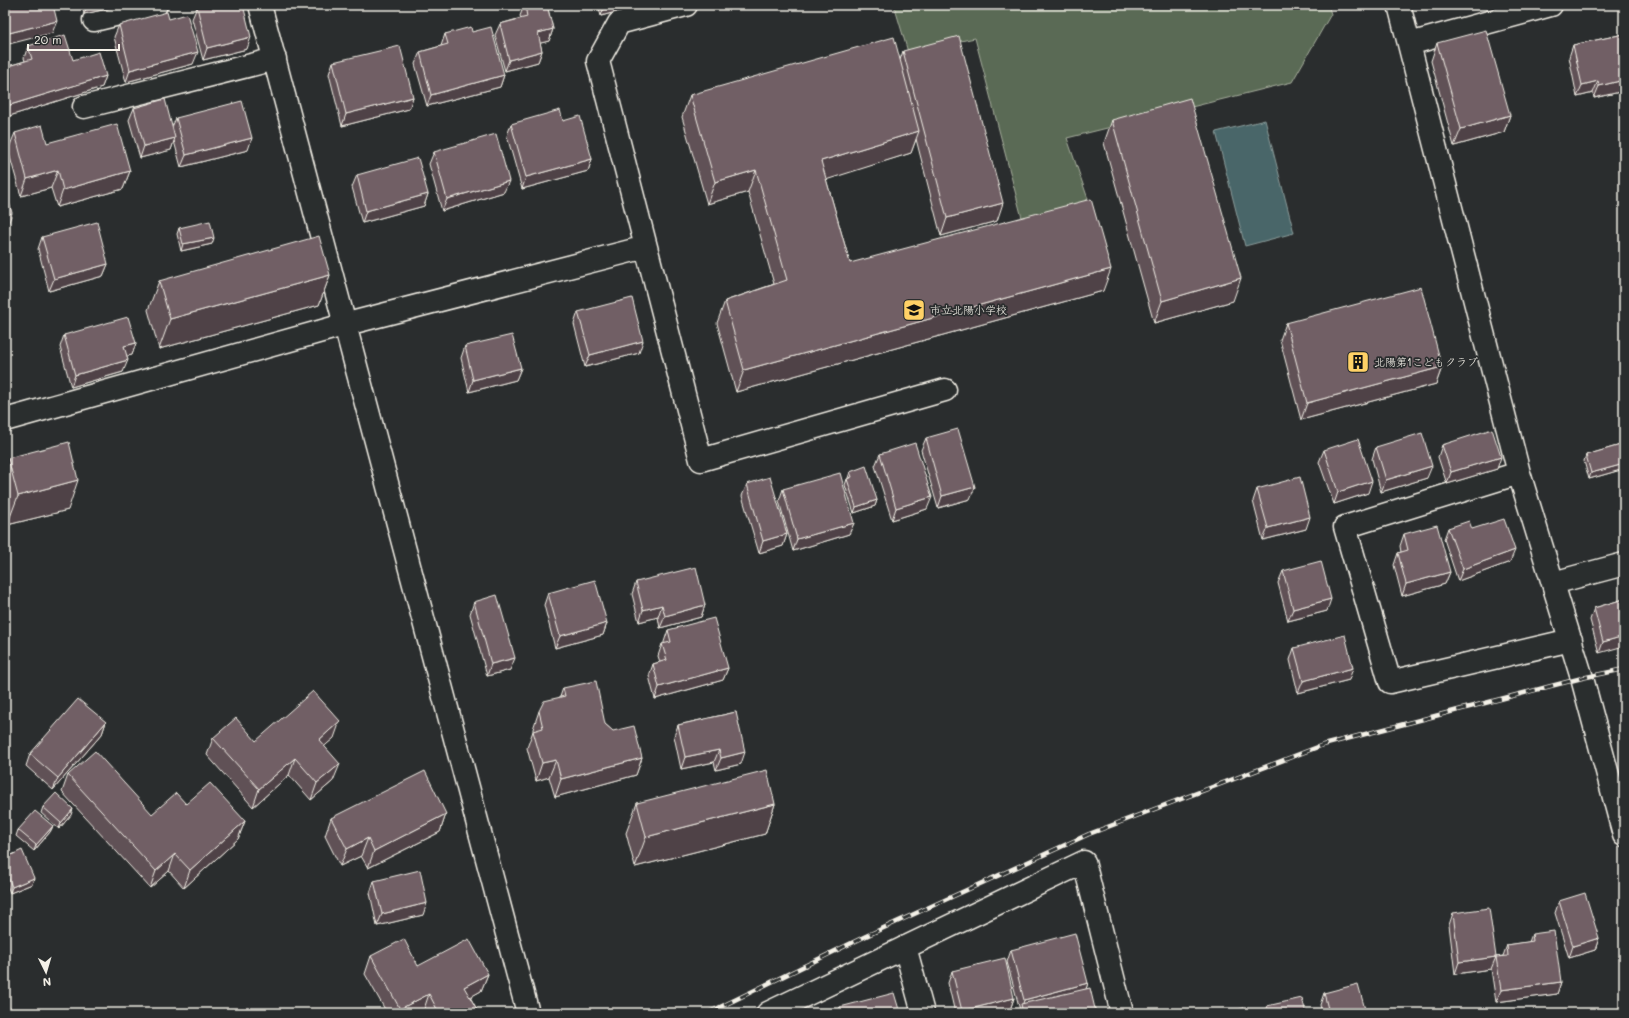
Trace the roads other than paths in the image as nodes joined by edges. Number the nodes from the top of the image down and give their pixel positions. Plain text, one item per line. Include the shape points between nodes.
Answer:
1 (156, 5) edge
2 (260, 5) edge
3 (686, 5) edge
4 (1399, 5) edge
5 (1551, 5) edge
6 (94, 20) dead end
7 (1409, 44) junction
8 (275, 59) junction
9 (84, 107) dead end
10 (646, 247) junction
11 (347, 324) junction
12 (945, 390) dead end
13 (5, 420) edge
14 (1519, 473) junction
15 (1624, 564) edge
16 (1553, 583) junction
17 (1571, 640) junction
18 (1624, 834) edge
19 (905, 947) junction
20 (528, 1013) edge
21 (768, 1013) edge
22 (923, 1013) edge
23 (1122, 1013) edge

1 - 6 street
2 - 8 street
3 - 10 street via 619,23 598,61
4 - 7 street
5 - 7 street
7 - 14 street
8 - 9 street
8 - 11 street
10 - 11 street
10 - 12 street via 701,460
11 - 13 street
11 - 20 street
14 - 16 street
14 - 17 street via 1345,528 1390,682
15 - 16 street
16 - 17 street
17 - 18 street
19 - 21 street
19 - 22 street
19 - 23 street via 1084,862

